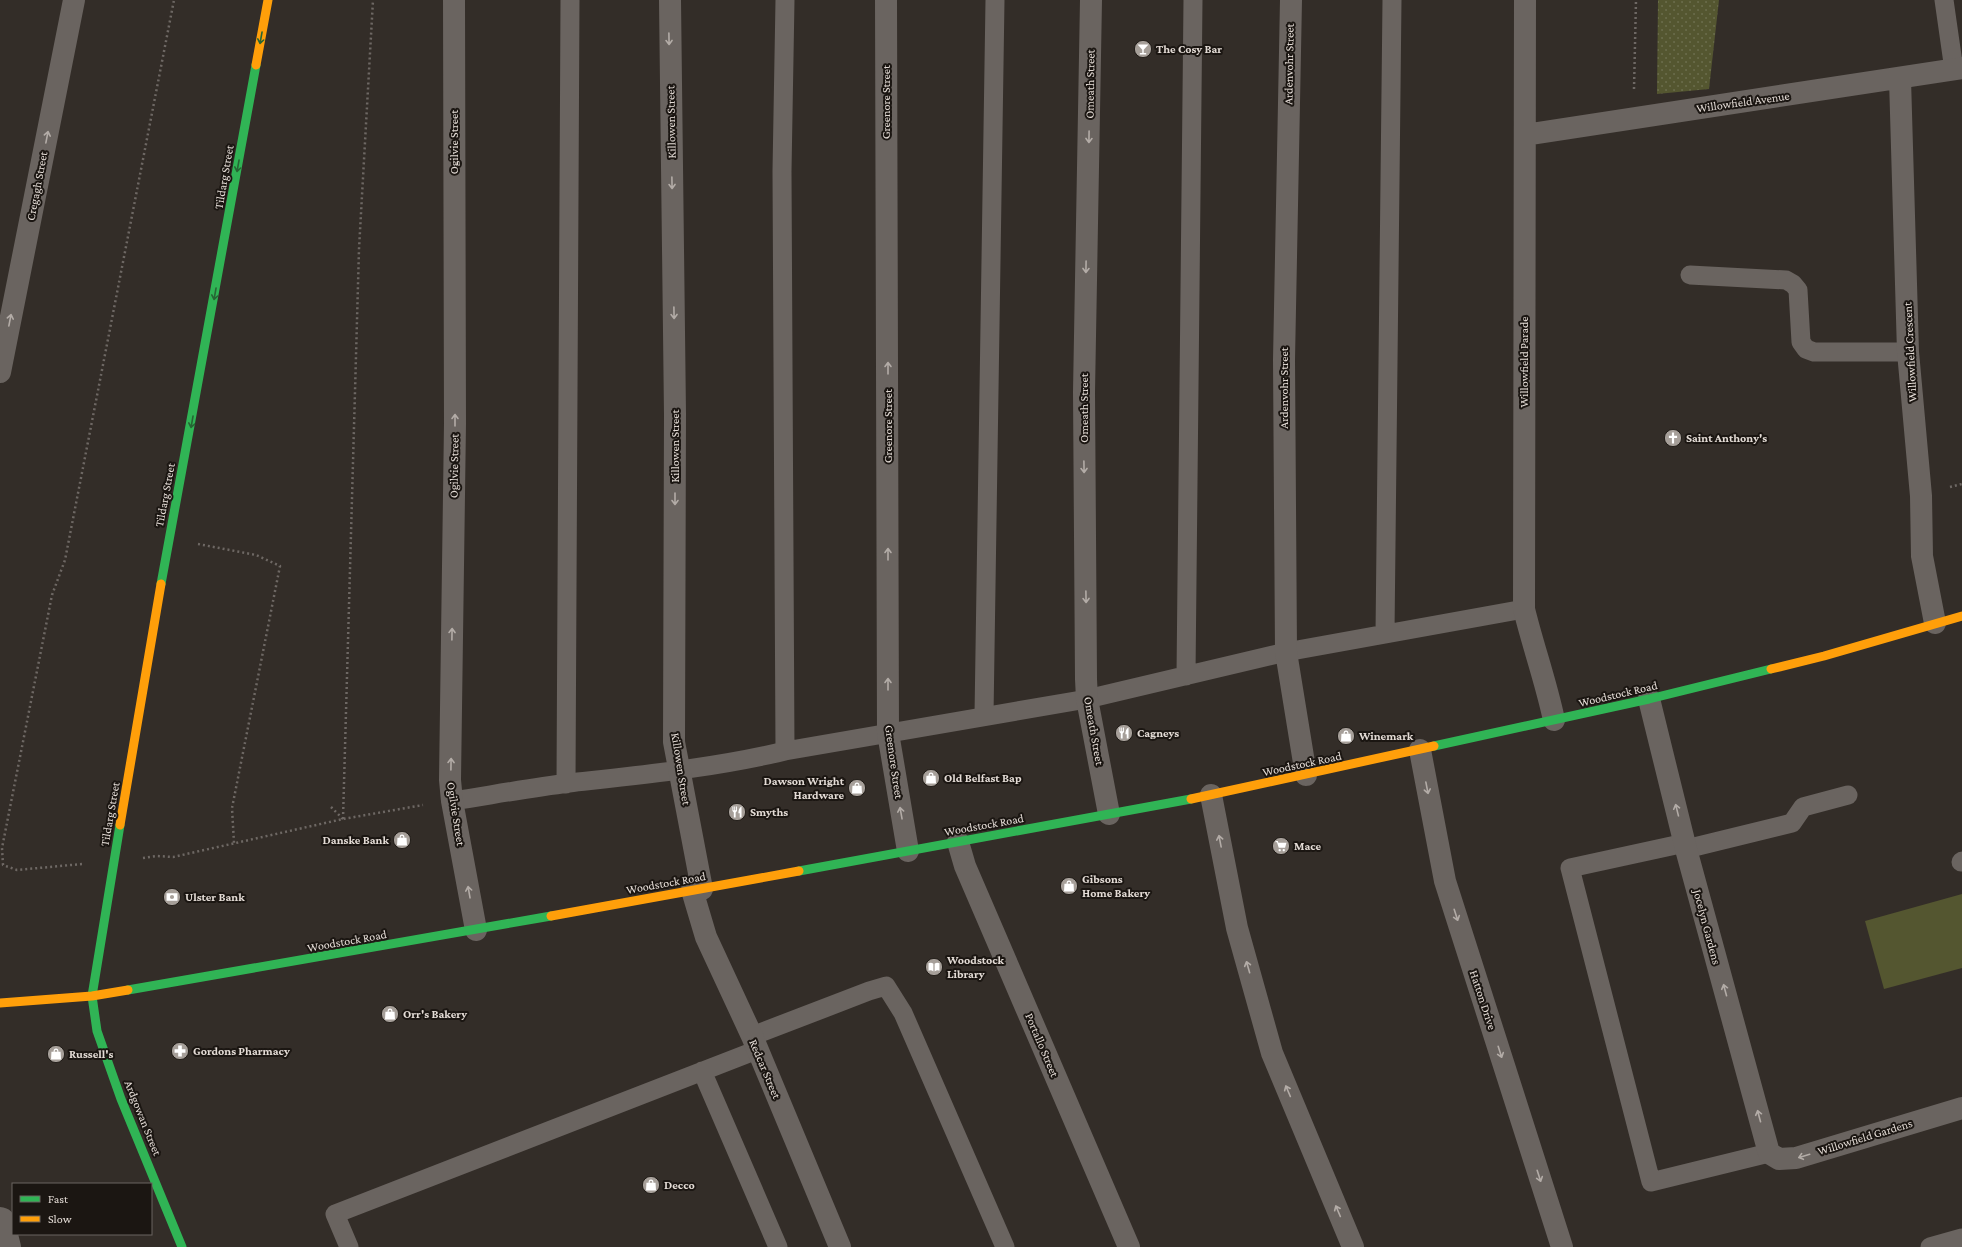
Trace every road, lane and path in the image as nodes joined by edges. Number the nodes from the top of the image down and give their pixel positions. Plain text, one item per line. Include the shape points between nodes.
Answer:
1 (74, 0) edge
2 (174, 0) edge
3 (268, 0) edge
4 (373, 0) edge
5 (454, 0) edge
6 (570, 0) edge
7 (670, 0) edge
8 (785, 0) edge
9 (886, 0) edge
10 (995, 0) edge
11 (1091, 0) edge
12 (1193, 0) edge
13 (1290, 0) edge
14 (1392, 0) edge
15 (1525, 0) edge
16 (1636, 0) edge
17 (1944, 0) edge
18 (1958, 69) edge
19 (1900, 79) junction
20 (1634, 118) junction
21 (1524, 135) junction
22 (1690, 276) dead end
23 (1908, 352) junction
24 (0, 372) edge
25 (169, 537) junction
26 (1524, 609) junction
27 (1962, 616) edge
28 (1935, 623) junction
29 (1385, 634) junction
30 (1286, 652) junction
31 (1186, 676) junction
32 (1087, 699) junction
33 (1649, 699) junction
34 (984, 716) junction
35 (1554, 720) junction
36 (888, 733) junction
37 (1420, 750) junction
38 (784, 751) junction
39 (679, 770) junction
40 (1306, 775) junction
41 (566, 784) junction
42 (1211, 795) junction
43 (1848, 795) dead end
44 (452, 801) junction
45 (331, 807) dead end
46 (1109, 814) junction
47 (343, 819) junction
48 (958, 842) junction
49 (234, 844) junction
50 (1686, 846) junction
51 (908, 851) junction
52 (113, 862) junction
53 (697, 890) junction
54 (476, 930) junction
55 (92, 996) junction
56 (0, 1003) edge
57 (754, 1043) junction
58 (702, 1072) junction
59 (1962, 1108) edge
60 (1769, 1153) junction
61 (0, 1218) edge
62 (1962, 1238) edge
63 (10, 1247) edge
64 (182, 1247) edge
65 (349, 1247) edge
66 (778, 1247) edge
67 (840, 1247) edge
68 (1005, 1247) edge
69 (1129, 1247) edge
70 (1353, 1247) edge
71 (1562, 1247) edge
72 (1930, 1247) edge

24 -> 1 street, Cregagh Street
2 - 52 path via 65,560 52,595 2,848 3,865 17,870
3 -> 25 street, Tildarg Street
4 - 47 path via 358,250
44 -> 5 street, Ogilvie Street via 450,780 455,423
6 - 41 lane
7 -> 39 street, Killowen Street via 675,414 674,742
8 - 38 lane via 782,172
36 -> 9 street, Greenore Street
10 - 34 lane
11 -> 32 street, Omeath Street via 1084,392
12 - 31 lane
13 - 30 street, Ardenvohr Street via 1284,360
14 - 29 lane
15 - 21 street, Willowfield Parade
16 - 20 path
17 - 18 lane
18 - 19 street, Willowfield Avenue
19 - 20 street, Willowfield Avenue
19 - 23 street, Willowfield Crescent
20 - 21 street, Willowfield Avenue
21 - 26 street, Willowfield Parade
22 - 23 lane via 1786,280 1793,284 1798,290 1801,342 1814,352
23 - 28 street, Willowfield Crescent via 1921,496 1922,556
25 - 49 path via 256,555 280,566 232,808
25 - 52 street, Tildarg Street
26 - 29 lane
26 - 35 street, Willowfield Parade via 1547,686
27 - 28 street, Woodstock Road
28 - 33 street, Woodstock Road via 1824,656
29 - 30 lane
30 - 31 lane
30 - 40 street, Ardenvohr Street
31 - 32 lane
32 - 34 lane
32 - 46 street, Omeath Street
33 - 35 street, Woodstock Road
50 -> 33 street, Jocelyn Gardens
34 - 36 lane
35 - 37 street, Woodstock Road
36 - 38 lane
51 -> 36 street, Greenore Street
37 - 40 street, Woodstock Road
37 -> 71 street, Hatton Drive via 1445,881
38 - 39 lane
39 - 41 lane
39 - 53 street, Killowen Street
40 - 42 street, Woodstock Road
41 - 44 lane
42 - 46 street, Woodstock Road
70 -> 42 street via 1272,1053 1237,928
43 - 50 lane via 1803,807 1792,823
44 - 47 path
54 -> 44 street, Ogilvie Street
45 - 47 path
46 - 48 street, Woodstock Road
47 - 49 path
48 - 51 street, Woodstock Road
48 - 69 street, Portallo Street via 965,866
49 - 52 path via 173,857 157,856
60 -> 50 street, Jocelyn Gardens
50 - 60 lane via 1570,868 1652,1182
51 - 53 street, Woodstock Road
52 - 55 street, Tildarg Street
53 - 54 street, Woodstock Road
53 - 57 street, Redcar Street via 706,937
54 - 55 street, Woodstock Road
55 - 56 street, Woodstock Road
55 - 64 street, Ardgowan Street via 96,1031
57 - 58 lane
57 - 67 street, Redcar Street
57 - 68 lane via 869,991 886,986 903,1012
58 - 65 lane via 335,1214
58 - 66 lane
59 -> 60 street, Willowfield Gardens via 1796,1158 1779,1159
61 - 63 street via 4,1218
62 - 72 lane

